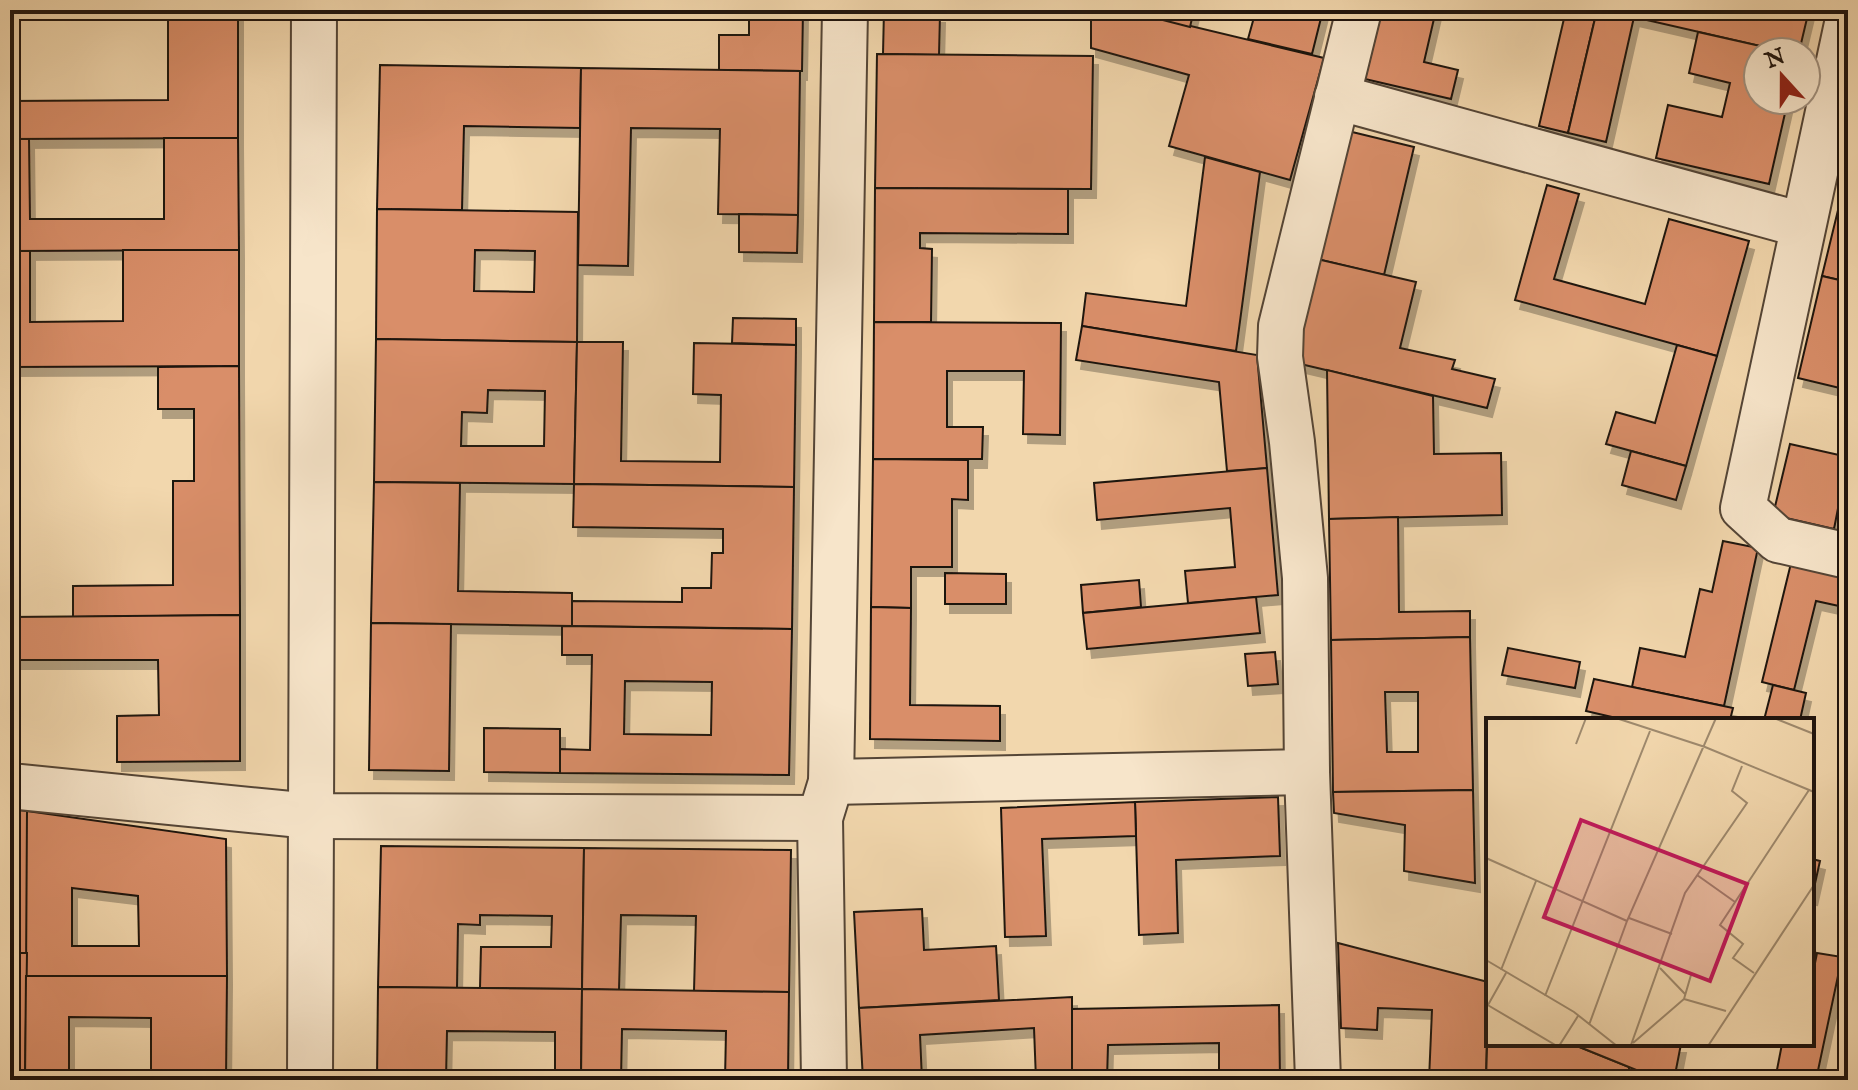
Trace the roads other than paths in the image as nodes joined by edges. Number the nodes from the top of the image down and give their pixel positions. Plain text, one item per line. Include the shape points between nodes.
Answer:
1 (314, 10) edge
2 (845, 10) edge
3 (1359, 10) edge
4 (1848, 19) edge
5 (1337, 97) junction
6 (1802, 225) junction
7 (1848, 556) edge
8 (1307, 772) junction
9 (10, 786) edge
10 (826, 800) junction
11 (311, 816) junction
12 (310, 1080) edge
13 (824, 1080) edge
14 (1318, 1080) edge

1 - 11 street
2 - 10 street
3 - 5 street
4 - 6 street
5 - 6 street
5 - 8 street via 1281,326 1305,578
6 - 7 street via 1743,508 1778,540
8 - 10 street
8 - 14 street
9 - 11 street
10 - 11 street
10 - 13 street
11 - 12 street

